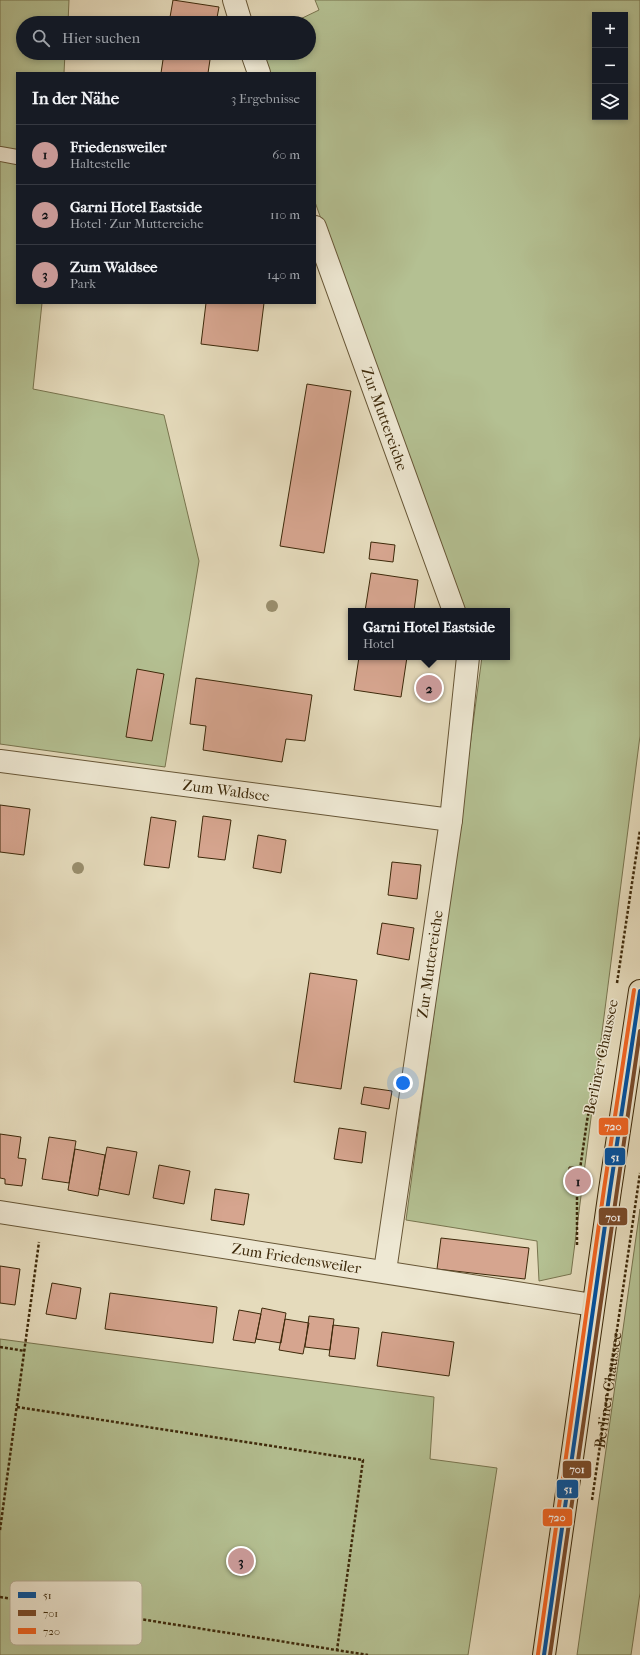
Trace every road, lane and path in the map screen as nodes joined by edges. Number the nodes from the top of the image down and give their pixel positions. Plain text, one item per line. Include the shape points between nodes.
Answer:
1 (234, 0) edge
2 (239, 16) edge
3 (254, 60) edge
4 (259, 72) edge
5 (0, 154) edge
6 (16, 157) edge
7 (316, 230) edge
8 (453, 608) edge
9 (468, 660) edge
10 (0, 761) edge
11 (451, 820) junction
12 (640, 830) edge
13 (616, 984) dead end
14 (640, 991) edge
15 (609, 1030) dead end
16 (640, 1173) edge
17 (0, 1212) edge
18 (43, 1218) junction
19 (576, 1249) dead end
20 (385, 1271) junction
21 (593, 1305) junction
22 (0, 1348) edge
23 (25, 1351) junction
24 (17, 1407) junction
25 (591, 1505) dead end
26 (0, 1530) edge
27 (0, 1597) edge
28 (10, 1599) edge
29 (142, 1619) edge
30 (337, 1650) junction
31 (368, 1655) edge
32 (544, 1655) edge

1 - 2 street
3 - 4 street
5 - 6 lane
7 - 8 street, Zur Muttereiche
9 - 11 street, Zur Muttereiche
10 - 11 street, Zum Waldsee
11 - 20 street, Zur Muttereiche
12 - 13 path, Berliner Chaussee
14 - 21 main road, Berliner Chaussee
15 - 19 path, Berliner Chaussee via 595,1077 587,1121 577,1190
16 - 25 path, Berliner Chaussee
17 - 18 street, Zum Friedensweiler
18 - 20 street, Zum Friedensweiler
18 - 23 path
20 - 21 street, Zum Friedensweiler
21 - 32 main road, Berliner Chaussee
22 - 23 path
23 - 24 path
24 - 26 path
24 - 30 path via 363,1460
27 - 28 path
29 - 30 path
30 - 31 path

